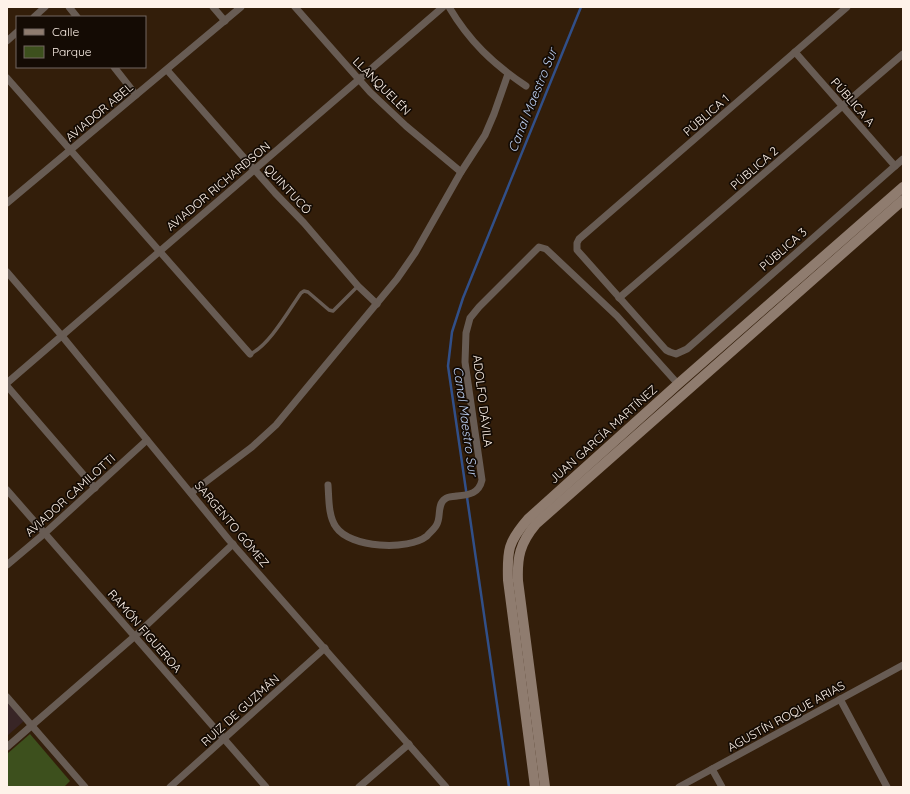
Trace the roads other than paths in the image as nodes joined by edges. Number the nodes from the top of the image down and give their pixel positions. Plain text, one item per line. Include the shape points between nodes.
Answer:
1 (45, 7) edge
2 (69, 7) edge
3 (213, 7) edge
4 (242, 7) edge
5 (295, 7) edge
6 (443, 7) edge
7 (449, 7) edge
8 (847, 7) edge
9 (35, 16) edge
10 (76, 16) edge
11 (225, 21) junction
12 (16, 33) edge
13 (7, 41) edge
14 (795, 52) junction
15 (903, 54) edge
16 (115, 68) edge
17 (167, 70) junction
18 (508, 74) junction
19 (7, 78) edge
20 (359, 81) junction
21 (526, 86) dead end
22 (136, 95) junction
23 (842, 106) junction
24 (70, 150) junction
25 (903, 159) edge
26 (895, 166) junction
27 (254, 170) junction
28 (461, 172) junction
29 (903, 187) edge
30 (903, 200) edge
31 (7, 203) edge
32 (160, 250) junction
33 (7, 272) edge
34 (358, 286) junction
35 (619, 298) junction
36 (377, 304) junction
37 (62, 336) junction
38 (250, 354) joint
39 (7, 383) edge
40 (678, 384) junction
41 (7, 386) edge
42 (147, 440) junction
43 (328, 485) dead end
44 (95, 488) junction
45 (7, 490) edge
46 (191, 493) junction
47 (44, 533) junction
48 (233, 544) junction
49 (7, 565) edge
50 (135, 636) junction
51 (325, 648) junction
52 (903, 665) edge
53 (7, 697) edge
54 (840, 699) junction
55 (32, 726) junction
56 (225, 739) junction
57 (409, 744) junction
58 (7, 747) edge
59 (712, 769) junction
60 (85, 787) edge
61 (170, 787) edge
62 (266, 787) edge
63 (359, 787) edge
64 (446, 787) edge
65 (535, 787) edge
66 (545, 787) edge
67 (679, 787) edge
68 (722, 787) edge
69 (887, 787) edge

1 - 9 street
2 - 10 street
3 - 11 street
4 - 11 street, AVIADOR ABEL
5 - 20 street, LLANQUELÉN
6 - 20 street, AVIADOR RICHARDSON
7 - 18 street via 465,33
8 - 14 street, PÚBLICA 1
11 - 17 street, AVIADOR ABEL
12 - 13 street
14 - 23 street, PÚBLICA A
14 - 35 street, PÚBLICA 1 via 579,239 576,247 578,253
15 - 23 street, PÚBLICA 2
16 - 22 street
17 - 22 street, AVIADOR ABEL
17 - 27 street, QUINTUCÓ
18 - 21 street
18 - 28 street via 490,124
19 - 24 street
20 - 27 street, AVIADOR RICHARDSON
20 - 28 street, LLANQUELÉN via 406,126
22 - 24 street, AVIADOR ABEL
23 - 26 street, PÚBLICA A
23 - 35 street, PÚBLICA 2
24 - 31 street, AVIADOR ABEL
24 - 32 street
25 - 26 street, PÚBLICA 3
26 - 35 street, PÚBLICA 3 via 687,349 676,354 666,350
27 - 32 street, AVIADOR RICHARDSON
27 - 34 street, QUINTUCÓ
28 - 36 street via 415,253
29 - 40 main road, JUAN GARCÍA MARTÍNEZ
30 - 66 main road, JUAN GARCÍA MARTÍNEZ via 536,524 526,538 519,556 518,581
32 - 37 street, AVIADOR RICHARDSON
32 - 38 street
33 - 37 street, SARGENTO GÓMEZ
34 - 36 street, QUINTUCÓ
34 - 38 lane via 333,311 304,291 267,341
36 - 46 street via 276,426
37 - 39 street, AVIADOR RICHARDSON
37 - 42 street, SARGENTO GÓMEZ
40 - 43 street, ADOLFO DÁVILA via 617,316 546,249 539,247 479,307 470,318 466,333 465,362 482,480 476,492 443,500 438,524 416,542 379,545 354,541 344,536 335,526
40 - 65 main road, JUAN GARCÍA MARTÍNEZ via 528,519 510,544 507,561 508,580
41 - 44 street
42 - 44 street, AVIADOR CAMILOTTI
42 - 46 street, SARGENTO GÓMEZ
44 - 47 street, AVIADOR CAMILOTTI
45 - 47 street, RAMÓN FIGUEROA
46 - 48 street, SARGENTO GÓMEZ
47 - 49 street, AVIADOR CAMILOTTI
47 - 50 street, RAMÓN FIGUEROA
48 - 50 street
48 - 51 street, SARGENTO GÓMEZ
50 - 55 street
50 - 56 street, RAMÓN FIGUEROA
51 - 56 street, RUIZ DE GUZMÁN
51 - 57 street, SARGENTO GÓMEZ
52 - 54 street, AGUSTÍN ROQUE ARIAS
53 - 55 street
54 - 59 street, AGUSTÍN ROQUE ARIAS
54 - 69 street
55 - 58 street
55 - 60 street
56 - 61 street, RUIZ DE GUZMÁN
56 - 62 street, RAMÓN FIGUEROA
57 - 63 street
57 - 64 street, SARGENTO GÓMEZ
59 - 67 street, AGUSTÍN ROQUE ARIAS
59 - 68 street

